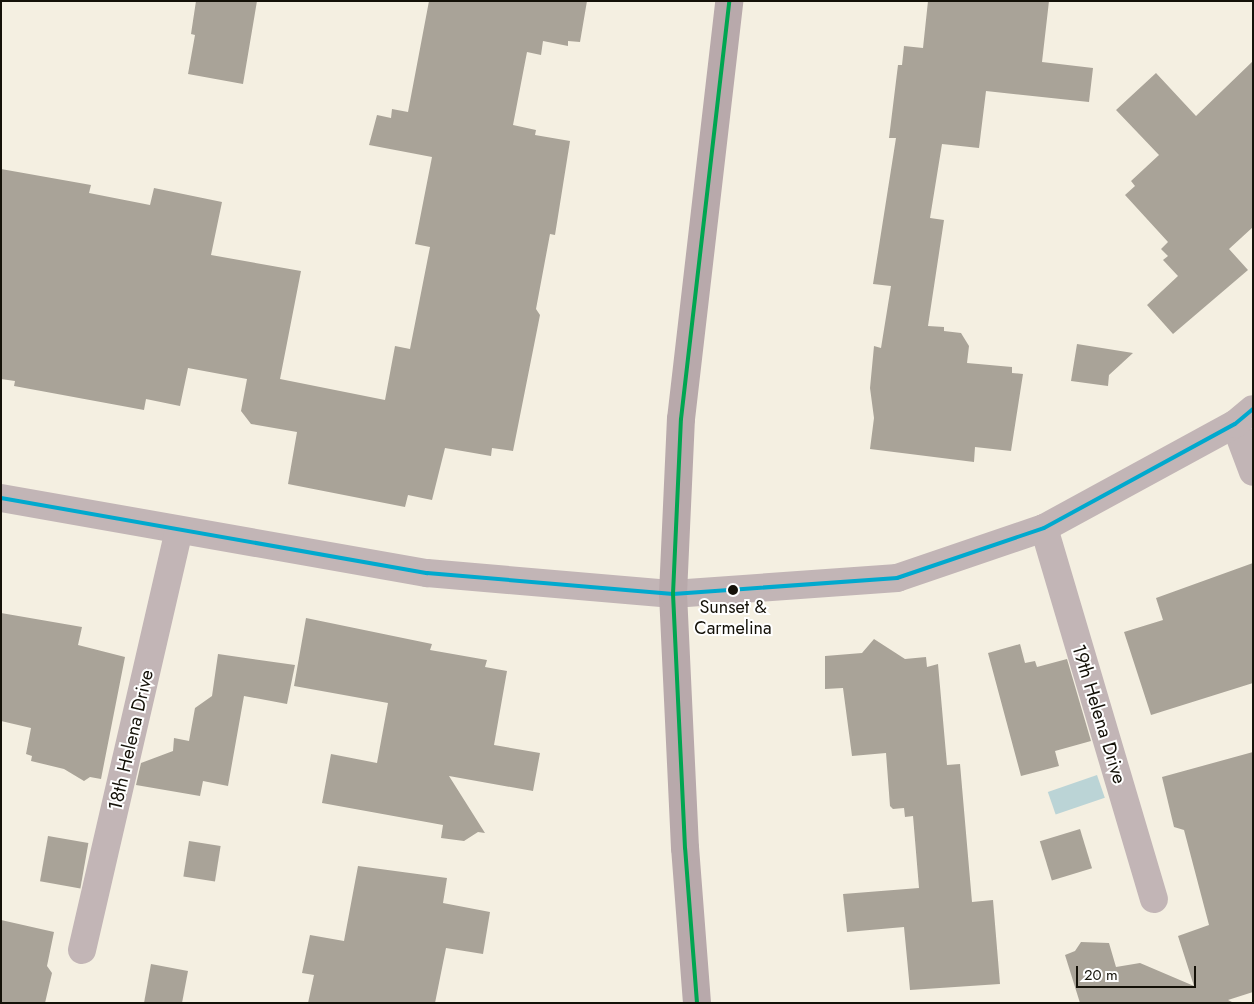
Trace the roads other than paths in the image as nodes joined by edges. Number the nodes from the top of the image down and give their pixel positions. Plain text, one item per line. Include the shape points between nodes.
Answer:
1 (729, 1) edge
2 (1244, 417) edge
3 (1253, 472) edge
4 (1, 498) edge
5 (1044, 528) junction
6 (179, 530) junction
7 (672, 594) junction
8 (1154, 899) dead end
9 (82, 950) dead end
10 (697, 1003) edge

1 - 7 main road via 681,419
2 - 3 street
2 - 5 street
4 - 6 street
5 - 7 street via 897,578
5 - 8 street, 19th Helena Drive
6 - 7 street via 427,573
6 - 9 street, 18th Helena Drive
7 - 10 main road via 685,848

